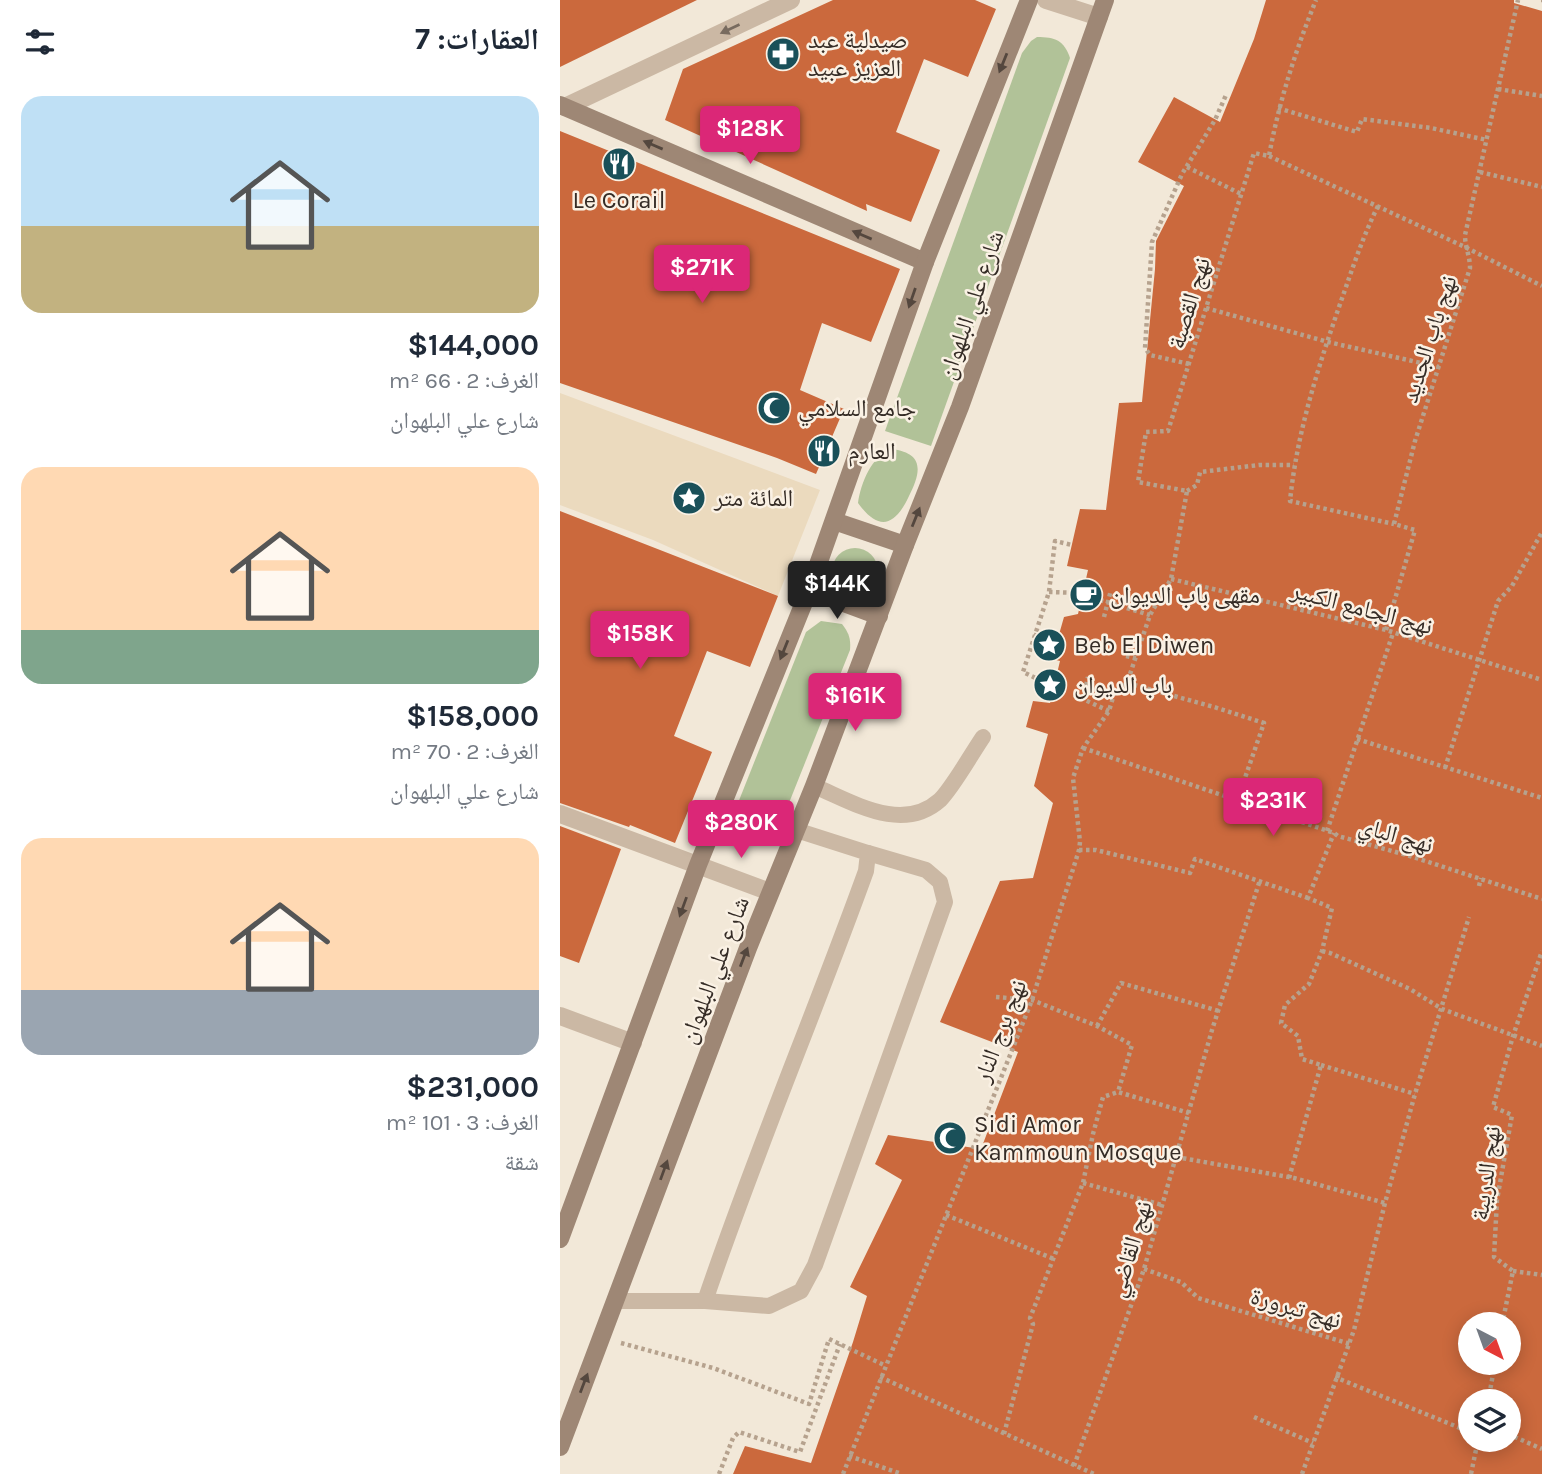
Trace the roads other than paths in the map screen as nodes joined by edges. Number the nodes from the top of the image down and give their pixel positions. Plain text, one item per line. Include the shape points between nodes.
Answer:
1 (791, 0) edge
2 (1028, 0) edge
3 (1046, 0) edge
4 (1105, 0) edge
5 (1098, 17) junction
6 (563, 106) edge
7 (925, 262) junction
8 (834, 521) junction
9 (905, 545) junction
10 (809, 590) junction
11 (879, 616) junction
12 (983, 737) dead end
13 (814, 786) junction
14 (560, 814) edge
15 (796, 830) junction
16 (868, 853) junction
17 (698, 864) junction
18 (770, 892) junction
19 (560, 1016) edge
20 (633, 1043) junction
21 (561, 1232) edge
22 (615, 1301) junction
23 (705, 1301) junction
24 (560, 1447) edge

1 -> 6 street
2 -> 7 main road, شارع علي البلهوان
3 - 5 street
4 - 5 main road, شارع علي البلهوان
9 -> 5 main road, شارع علي البلهوان via 961,407
7 -> 6 main road
7 -> 8 main road, شارع علي البلهوان
8 - 9 main road
8 - 10 main road, شارع علي البلهوان
9 - 11 main road, شارع علي البلهوان
10 - 11 main road
10 -> 17 main road, شارع علي البلهوان
11 - 13 main road, شارع علي البلهوان
12 - 13 lane via 940,799 917,814 888,816
13 - 15 main road, شارع علي البلهوان
14 - 17 street
15 - 16 lane
15 - 18 main road, شارع علي البلهوان
16 - 23 lane via 852,910
16 - 23 lane via 926,870 940,882 945,902 820,1252 801,1291 769,1306
17 - 18 street
17 -> 20 main road, شارع علي البلهوان
22 -> 18 main road, شارع علي البلهوان
19 - 20 street
20 - 21 main road, شارع علي البلهوان
22 - 23 lane
24 -> 22 main road, شارع علي البلهوان

